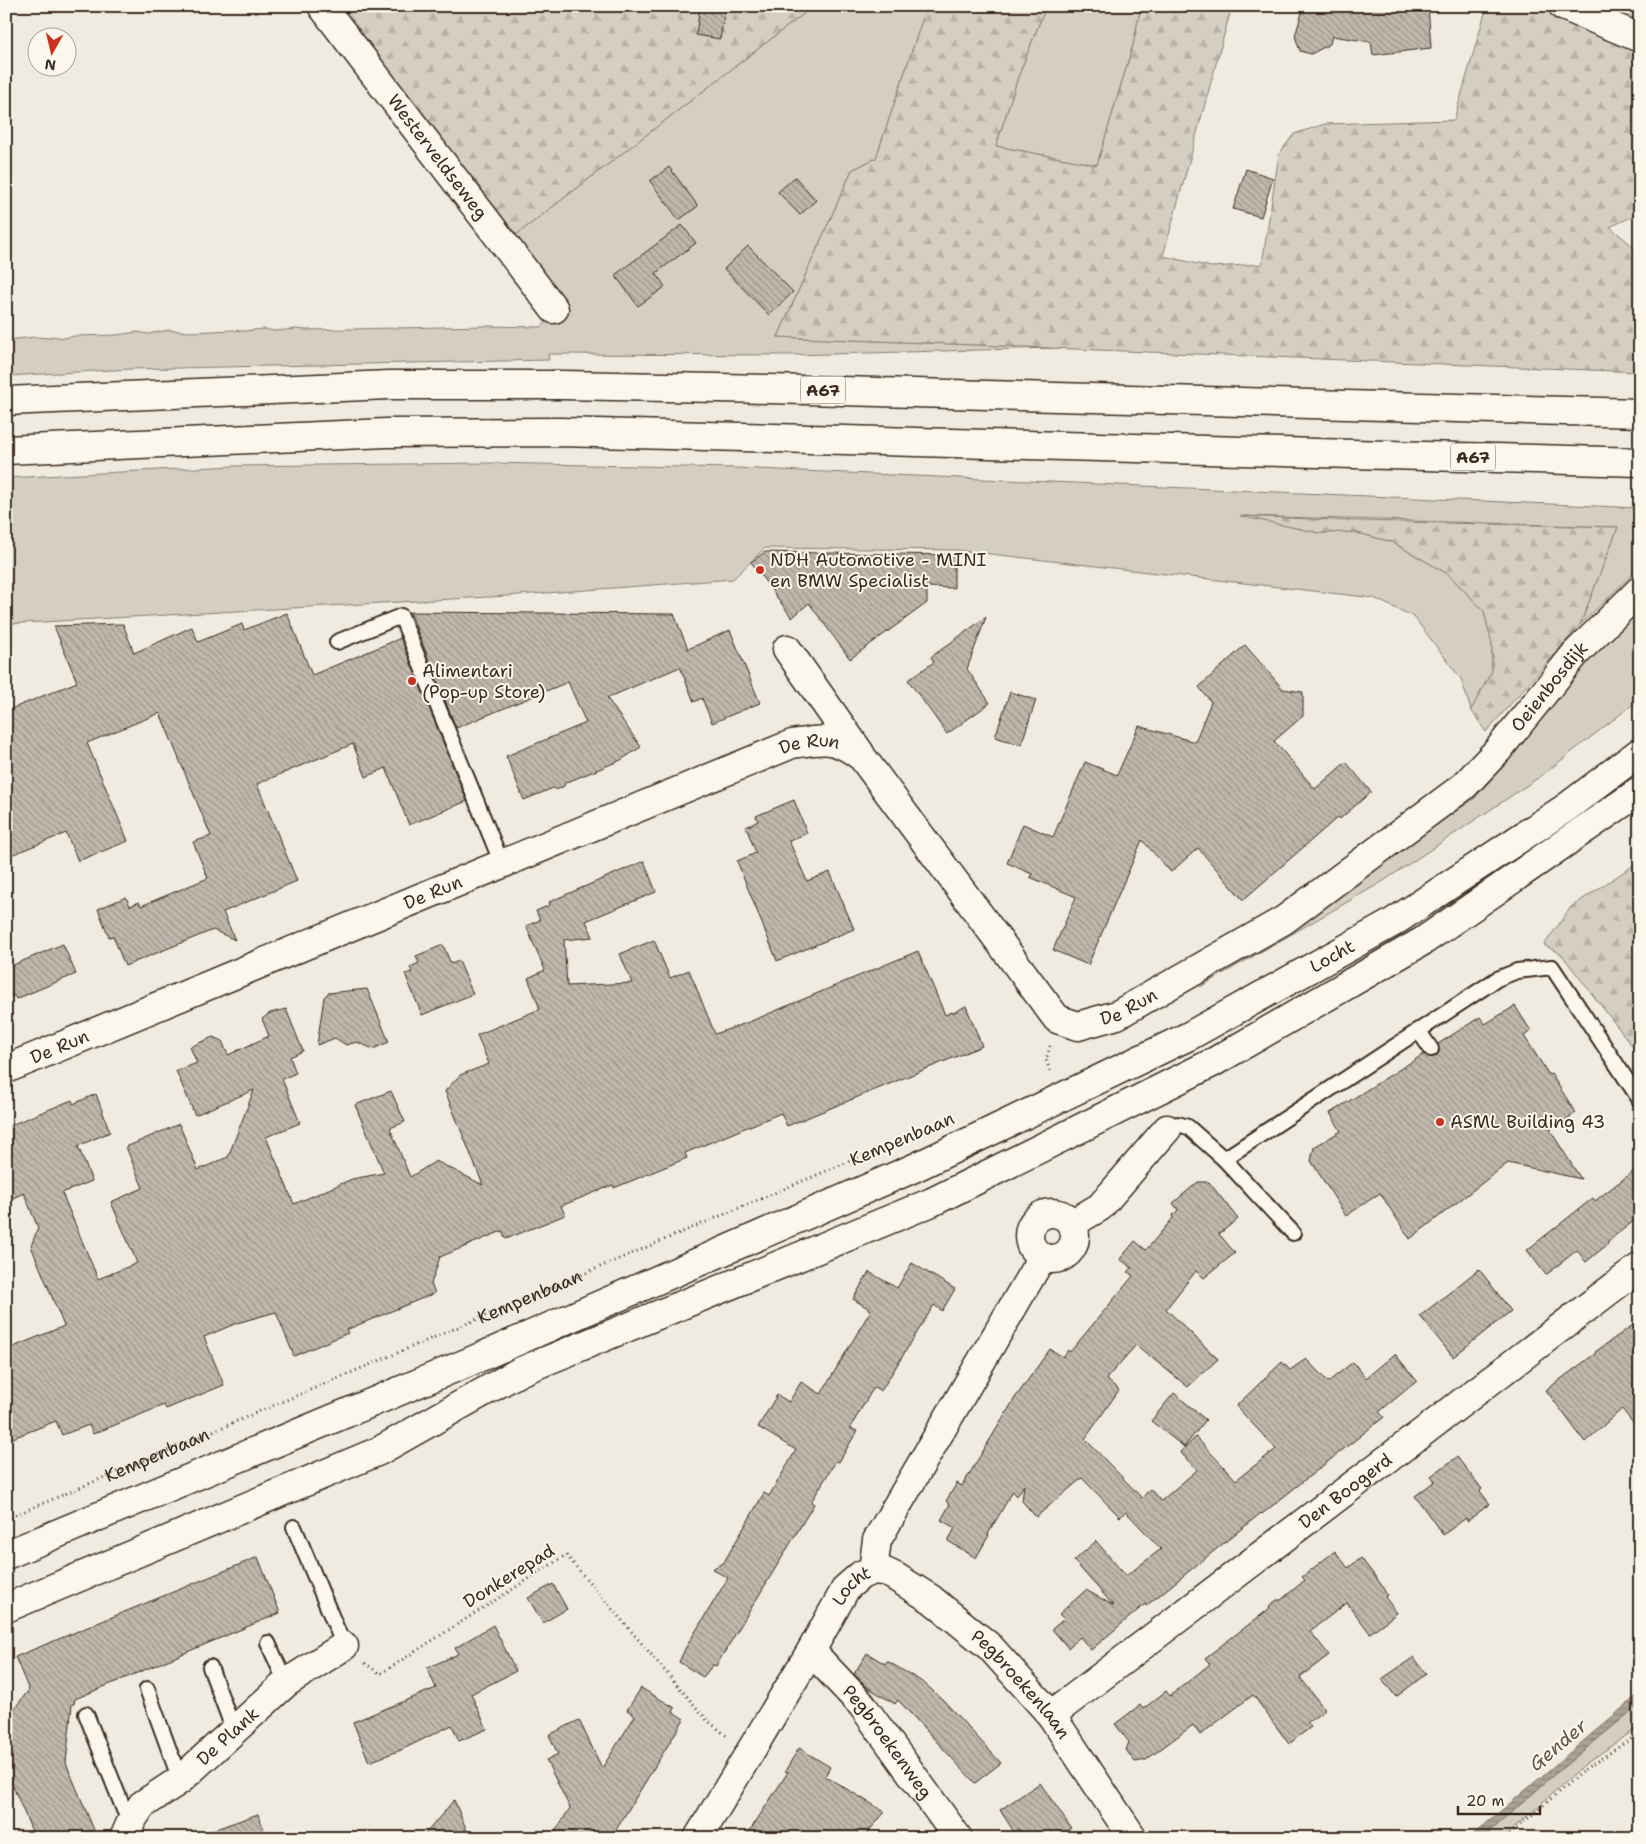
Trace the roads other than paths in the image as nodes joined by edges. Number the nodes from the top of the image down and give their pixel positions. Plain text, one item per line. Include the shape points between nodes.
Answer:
1 (322, 6) edge
2 (1563, 6) edge
3 (1640, 38) edge
4 (554, 309) dead end
5 (6, 400) edge
6 (1640, 413) edge
7 (6, 450) edge
8 (1640, 462) edge
9 (1640, 590) edge
10 (336, 642) dead end
11 (787, 649) dead end
12 (1640, 752) edge
13 (862, 756) junction
14 (1464, 786) joint
15 (1640, 792) edge
16 (502, 864) junction
17 (1418, 1030) junction
18 (1431, 1049) dead end
19 (6, 1069) edge
20 (1640, 1100) edge
21 (1005, 1126) joint
22 (1167, 1129) joint
23 (1224, 1160) junction
24 (1071, 1224) junction
25 (1293, 1233) dead end
26 (1042, 1257) junction
27 (1640, 1267) edge
28 (294, 1527) dead end
29 (6, 1555) edge
30 (873, 1570) junction
31 (6, 1608) edge
32 (268, 1642) dead end
33 (344, 1646) joint
34 (811, 1651) junction
35 (210, 1666) dead end
36 (286, 1683) junction
37 (147, 1689) dead end
38 (86, 1714) dead end
39 (1051, 1715) junction
40 (234, 1731) junction
41 (180, 1780) junction
42 (128, 1829) edge
43 (698, 1838) edge
44 (958, 1838) edge
45 (1133, 1838) edge

1 - 4 main road, Westerveldseweg
2 - 3 main road
5 - 6 main road, A67 via 389,384 553,385 770,388
7 - 8 main road, A67 via 386,433 560,432
9 - 14 main road, Oeienbosdijk via 1576,653 1498,750
10 - 16 lane via 401,616
11 - 13 main road, De Run
12 - 21 main road, Locht via 1567,808 1392,923 1189,1036
13 - 14 main road, De Run via 1057,1019 1078,1026 1117,1015 1284,920
13 - 16 main road, De Run via 846,745 825,739 792,744
15 - 31 main road, Locht via 1423,941 1212,1063 932,1202 519,1372 379,1450
16 - 19 main road, De Run
17 - 18 lane
17 - 20 lane via 1497,979 1517,971 1552,967
17 - 23 lane
21 - 29 main road, Kempenbaan via 469,1362
22 - 23 lane via 1178,1124 1188,1127
22 - 24 main road via 1100,1207
23 - 25 lane
24 - 26 main road via 1075,1238 1070,1251 1057,1259
24 - 26 main road via 1057,1214 1041,1216 1034,1221 1029,1237 1031,1245
26 - 30 main road, Locht via 877,1540
27 - 39 main road, Den Boogerd
28 - 33 lane
30 - 34 main road, Locht via 846,1588
30 - 39 main road, Pegbroekenlaan via 894,1576 939,1605 990,1647
32 - 36 lane
33 - 36 main road, De Plank
34 - 43 main road, Locht
34 - 44 main road, Pegbroekenweg via 862,1704
35 - 40 lane
36 - 40 main road, De Plank
37 - 41 lane
38 - 42 lane via 124,1810
39 - 45 main road, Pegbroekenlaan
40 - 41 main road, De Plank
41 - 42 main road, De Plank via 142,1805

